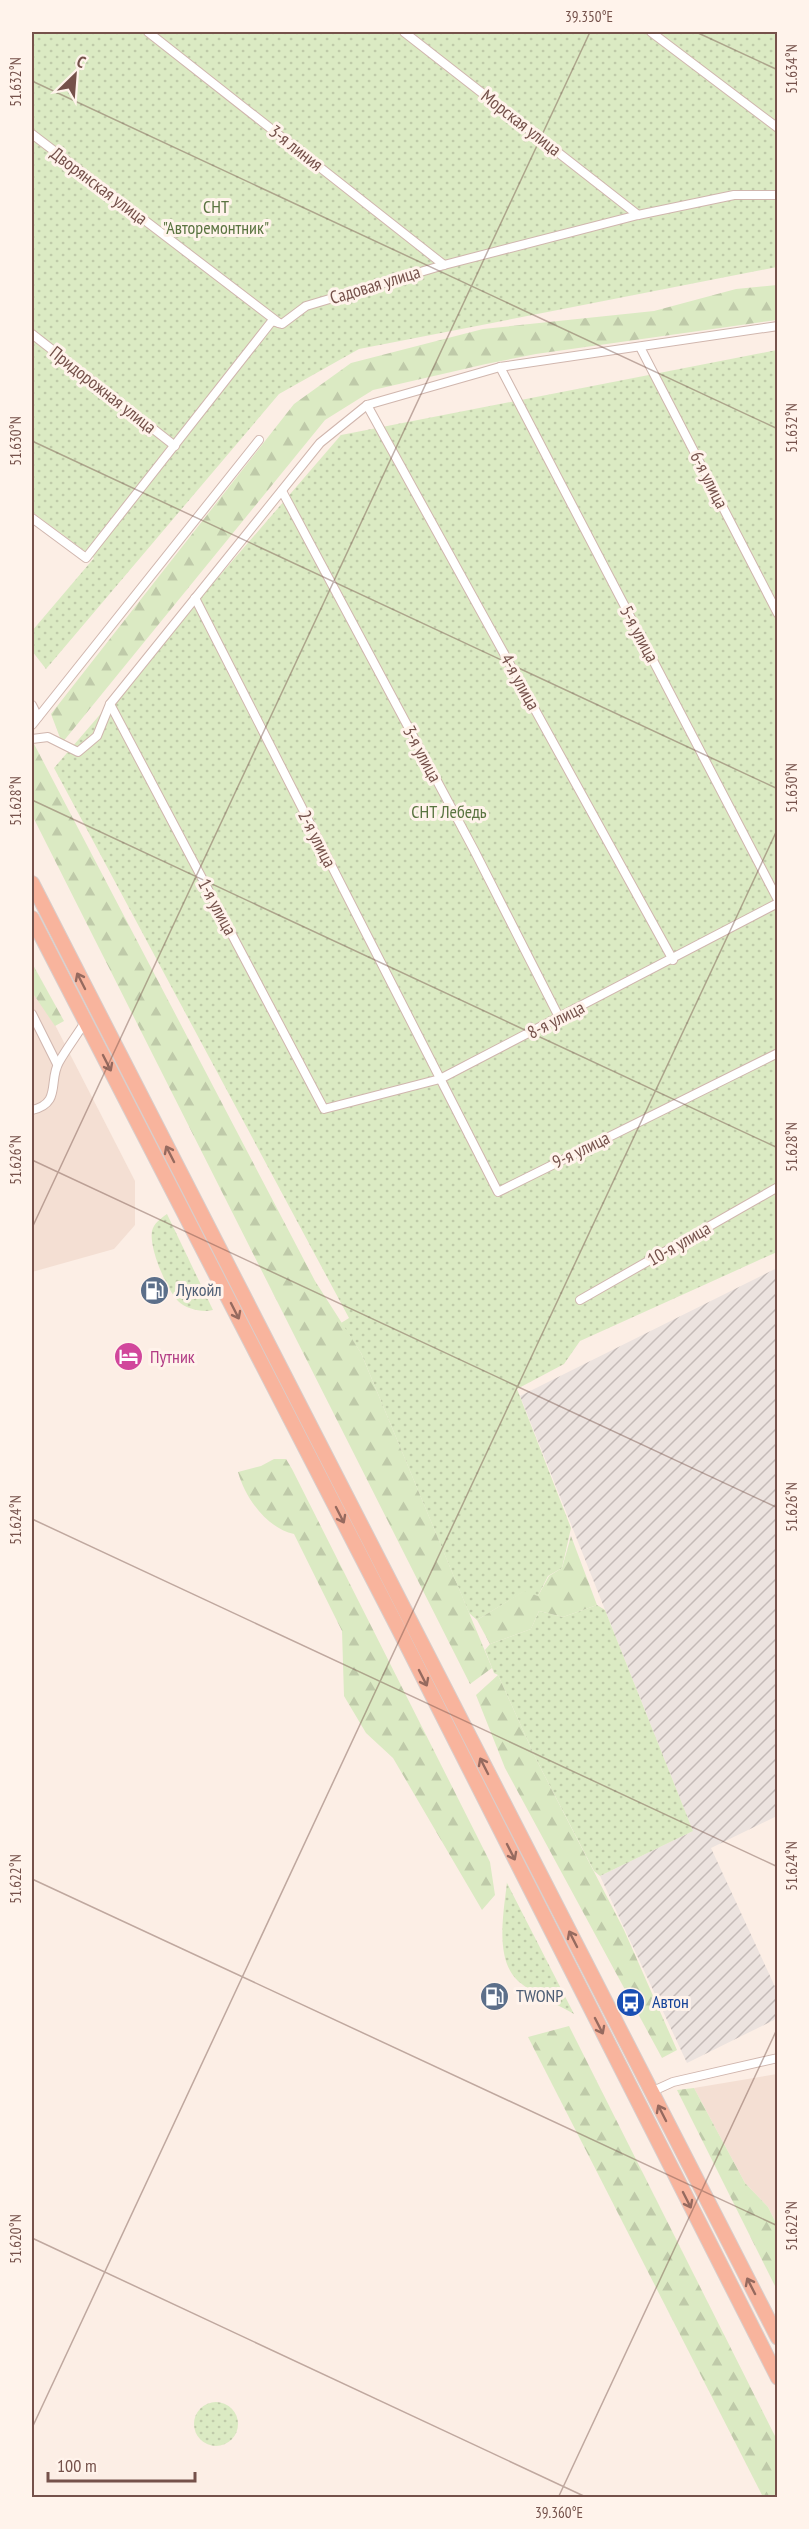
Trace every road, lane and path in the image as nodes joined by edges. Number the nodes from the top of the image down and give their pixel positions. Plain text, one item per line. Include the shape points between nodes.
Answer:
1 (148, 32) edge
2 (404, 32) edge
3 (651, 32) edge
4 (777, 128) edge
5 (32, 134) edge
6 (777, 195) edge
7 (638, 215) junction
8 (444, 265) junction
9 (282, 324) junction
10 (777, 326) edge
11 (32, 334) edge
12 (640, 346) junction
13 (500, 367) junction
14 (367, 405) junction
15 (259, 440) dead end
16 (175, 446) junction
17 (282, 491) junction
18 (32, 518) edge
19 (195, 598) junction
20 (777, 614) edge
21 (110, 704) junction
22 (32, 705) edge
23 (38, 717) junction
24 (32, 725) edge
25 (32, 739) edge
26 (32, 884) edge
27 (777, 902) edge
28 (32, 918) edge
29 (673, 960) junction
30 (32, 1014) edge
31 (560, 1018) junction
32 (85, 1022) junction
33 (777, 1053) edge
34 (57, 1064) junction
35 (440, 1079) junction
36 (324, 1109) joint
37 (32, 1110) edge
38 (777, 1187) edge
39 (173, 1191) junction
40 (240, 1292) junction
41 (580, 1300) dead end
42 (268, 1376) junction
43 (335, 1475) junction
44 (777, 2058) edge
45 (651, 2092) junction
46 (777, 2338) edge
47 (777, 2378) edge

1 - 8 street, 3-я линия
2 - 7 street, Морская улица
3 - 4 street
5 - 9 street, Дворянская улица
6 - 7 street, Садовая улица via 734,195
7 - 8 street, Садовая улица
8 - 9 street, Садовая улица via 306,306
9 - 16 street, Садовая улица via 272,321
10 - 12 street
11 - 16 street, Придорожная улица
12 - 13 street
12 - 20 street, 6-я улица
13 - 14 street
13 - 27 street, 5-я улица
14 - 17 street via 320,443
14 - 29 street, 4-я улица
15 - 23 street
16 - 18 street, Садовая улица via 86,558
17 - 19 street
17 - 31 street, 3-я улица
19 - 21 street
19 - 35 street, 2-я улица
21 - 25 street via 97,736 78,752 48,737
21 - 36 street, 1-я улица
22 - 23 street
23 - 24 street
40 -> 26 highway
27 - 29 street, 8-я улица
28 - 32 highway
29 - 31 street, 8-я улица
30 - 34 street
31 - 35 street, 8-я улица
32 - 34 street
32 -> 39 highway
33 - 35 street, 9-я улица via 498,1192
34 - 37 street via 53,1095 41,1108
35 - 36 street, 8-я улица
38 - 41 street, 10-я улица
39 - 40 highway via 177,1185 184,1190
39 -> 42 highway
40 - 43 highway
42 - 43 highway via 283,1391 330,1478
42 -> 47 highway
45 -> 43 highway
44 - 45 street via 673,2082
46 -> 45 highway

